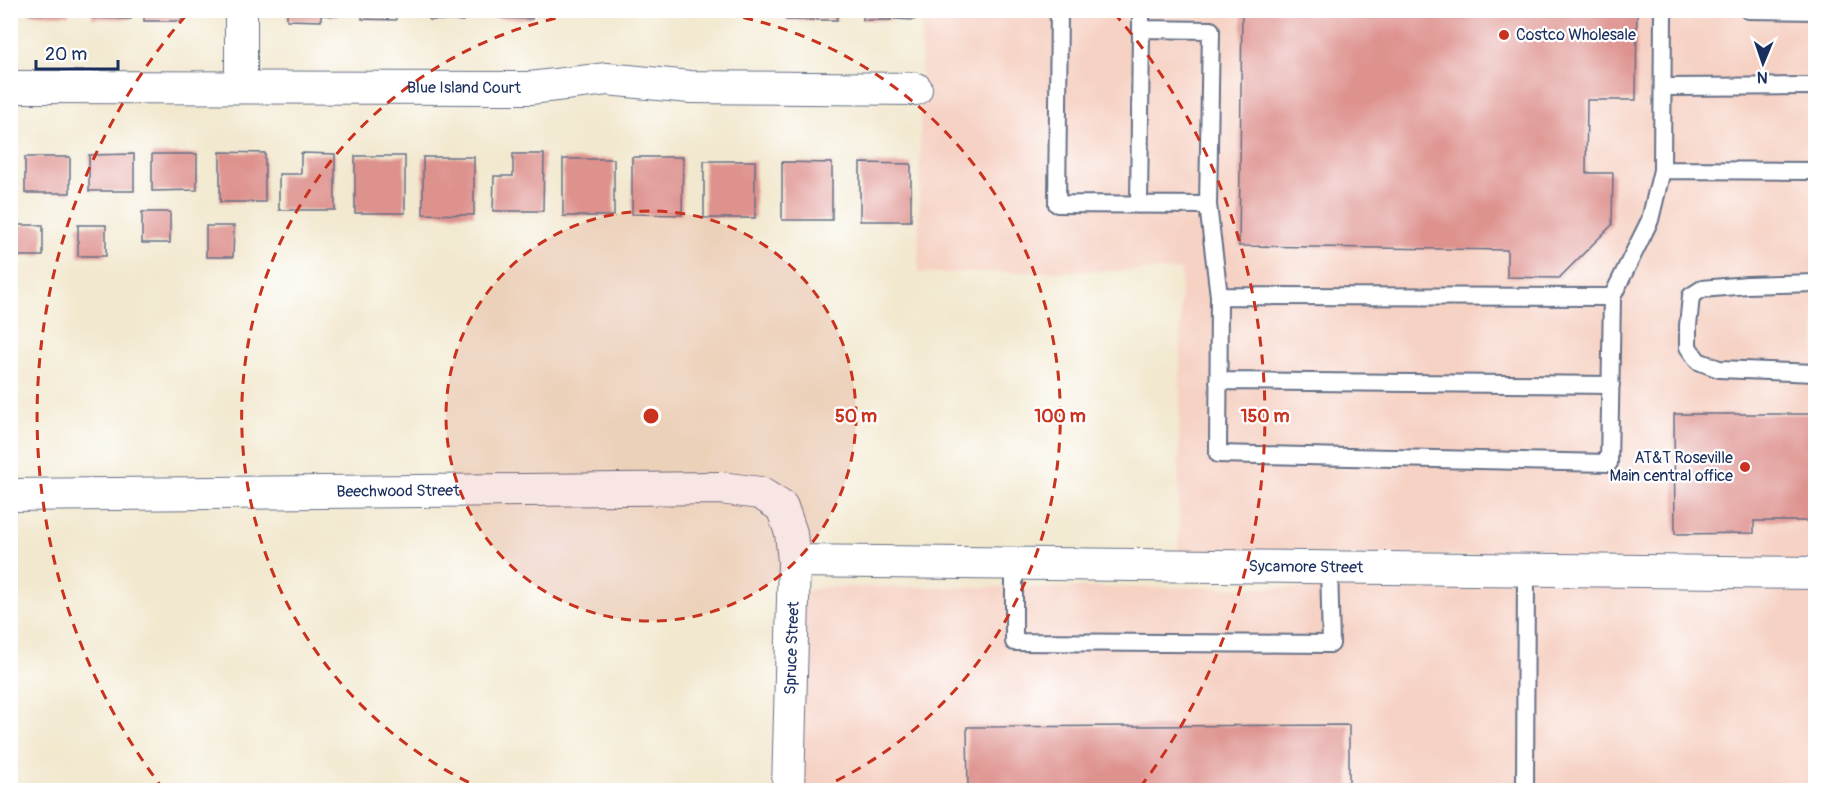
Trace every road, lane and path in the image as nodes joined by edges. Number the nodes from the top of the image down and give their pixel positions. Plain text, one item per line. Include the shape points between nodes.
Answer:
1 (242, 10) edge
2 (1059, 10) edge
3 (1142, 10) edge
4 (1663, 10) edge
5 (1748, 10) edge
6 (1815, 11) edge
7 (1141, 28) junction
8 (1815, 86) edge
9 (10, 87) edge
10 (241, 87) junction
11 (1662, 87) junction
12 (916, 89) dead end
13 (1662, 170) junction
14 (1815, 171) edge
15 (1139, 205) junction
16 (1208, 205) junction
17 (1815, 283) edge
18 (1219, 296) junction
19 (1612, 297) junction
20 (1815, 373) edge
21 (1218, 381) junction
22 (1611, 385) junction
23 (10, 495) edge
24 (782, 507) joint
25 (794, 561) junction
26 (1014, 564) junction
27 (1329, 567) junction
28 (1527, 570) junction
29 (1815, 573) edge
30 (788, 790) edge
31 (1525, 790) edge

1 - 10 street
2 - 15 lane via 1057,204
3 - 7 lane
4 - 11 lane
5 - 6 lane
7 - 15 lane
7 - 16 lane via 1211,30
8 - 11 lane
9 - 10 street, Blue Island Court
10 - 12 street, Blue Island Court via 530,88 607,80 690,87
11 - 13 lane
13 - 14 lane
13 - 19 lane via 1650,220
15 - 16 lane
16 - 18 lane
17 - 20 lane via 1702,289 1691,296 1688,347 1698,361 1719,369
18 - 19 lane
18 - 21 lane
19 - 22 lane
21 - 22 lane
21 - 22 lane via 1218,454 1609,462
23 - 24 street, Beechwood Street via 720,488 760,493
24 - 25 street, Spruce Street via 791,533
25 - 26 street, Sycamore Street
25 - 30 street, Spruce Street
26 - 27 street, Sycamore Street
26 - 27 lane via 1014,642 1331,644
27 - 28 street, Sycamore Street
28 - 29 street, Sycamore Street
28 - 31 lane

